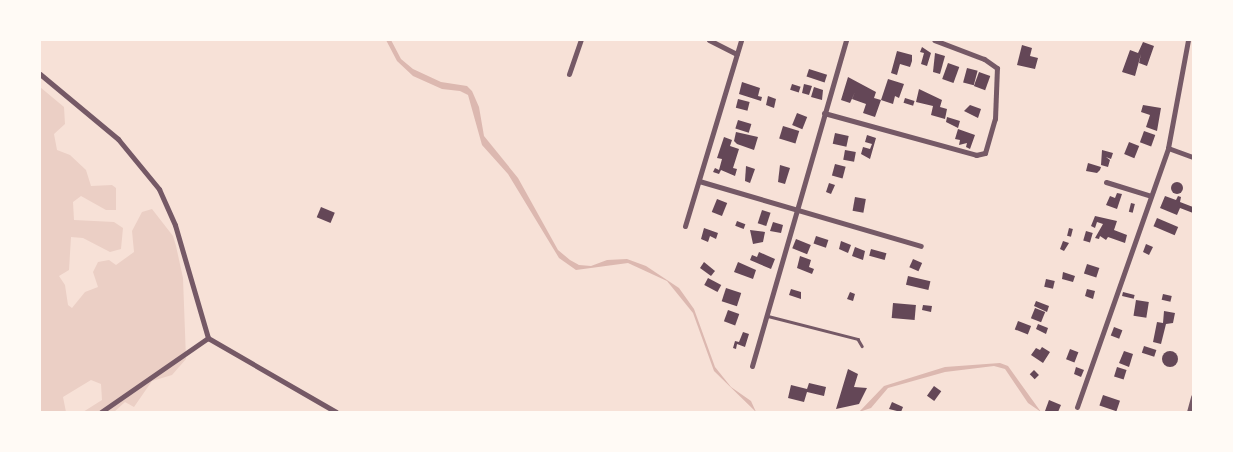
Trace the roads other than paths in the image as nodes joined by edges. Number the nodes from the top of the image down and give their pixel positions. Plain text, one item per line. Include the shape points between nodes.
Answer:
1 (581, 40) edge
2 (709, 40) edge
3 (741, 40) edge
4 (846, 40) edge
5 (934, 40) edge
6 (1188, 40) edge
7 (737, 54) junction
8 (40, 74) edge
9 (569, 74) dead end
10 (824, 113) junction
11 (1168, 148) junction
12 (1193, 157) edge
13 (699, 181) junction
14 (1106, 182) dead end
15 (1151, 196) junction
16 (797, 209) junction
17 (685, 226) dead end
18 (921, 246) dead end
19 (766, 316) junction
20 (208, 338) junction
21 (862, 346) dead end
22 (752, 366) dead end
23 (1193, 397) edge
24 (1077, 407) dead end
25 (101, 412) edge
26 (336, 412) edge
27 (1189, 412) edge

1 - 9 street
2 - 7 street
3 - 7 street
4 - 10 street
5 - 10 street via 984,59 996,68 995,119 985,153 976,155
6 - 11 street
7 - 13 street
8 - 20 street via 118,139 158,189 175,225
10 - 16 street
11 - 12 street
11 - 15 street
13 - 16 street
13 - 17 street
14 - 15 street
15 - 24 street
16 - 18 street
16 - 19 street
19 - 21 lane via 858,339
19 - 22 street
20 - 25 street
20 - 26 street
23 - 27 street

